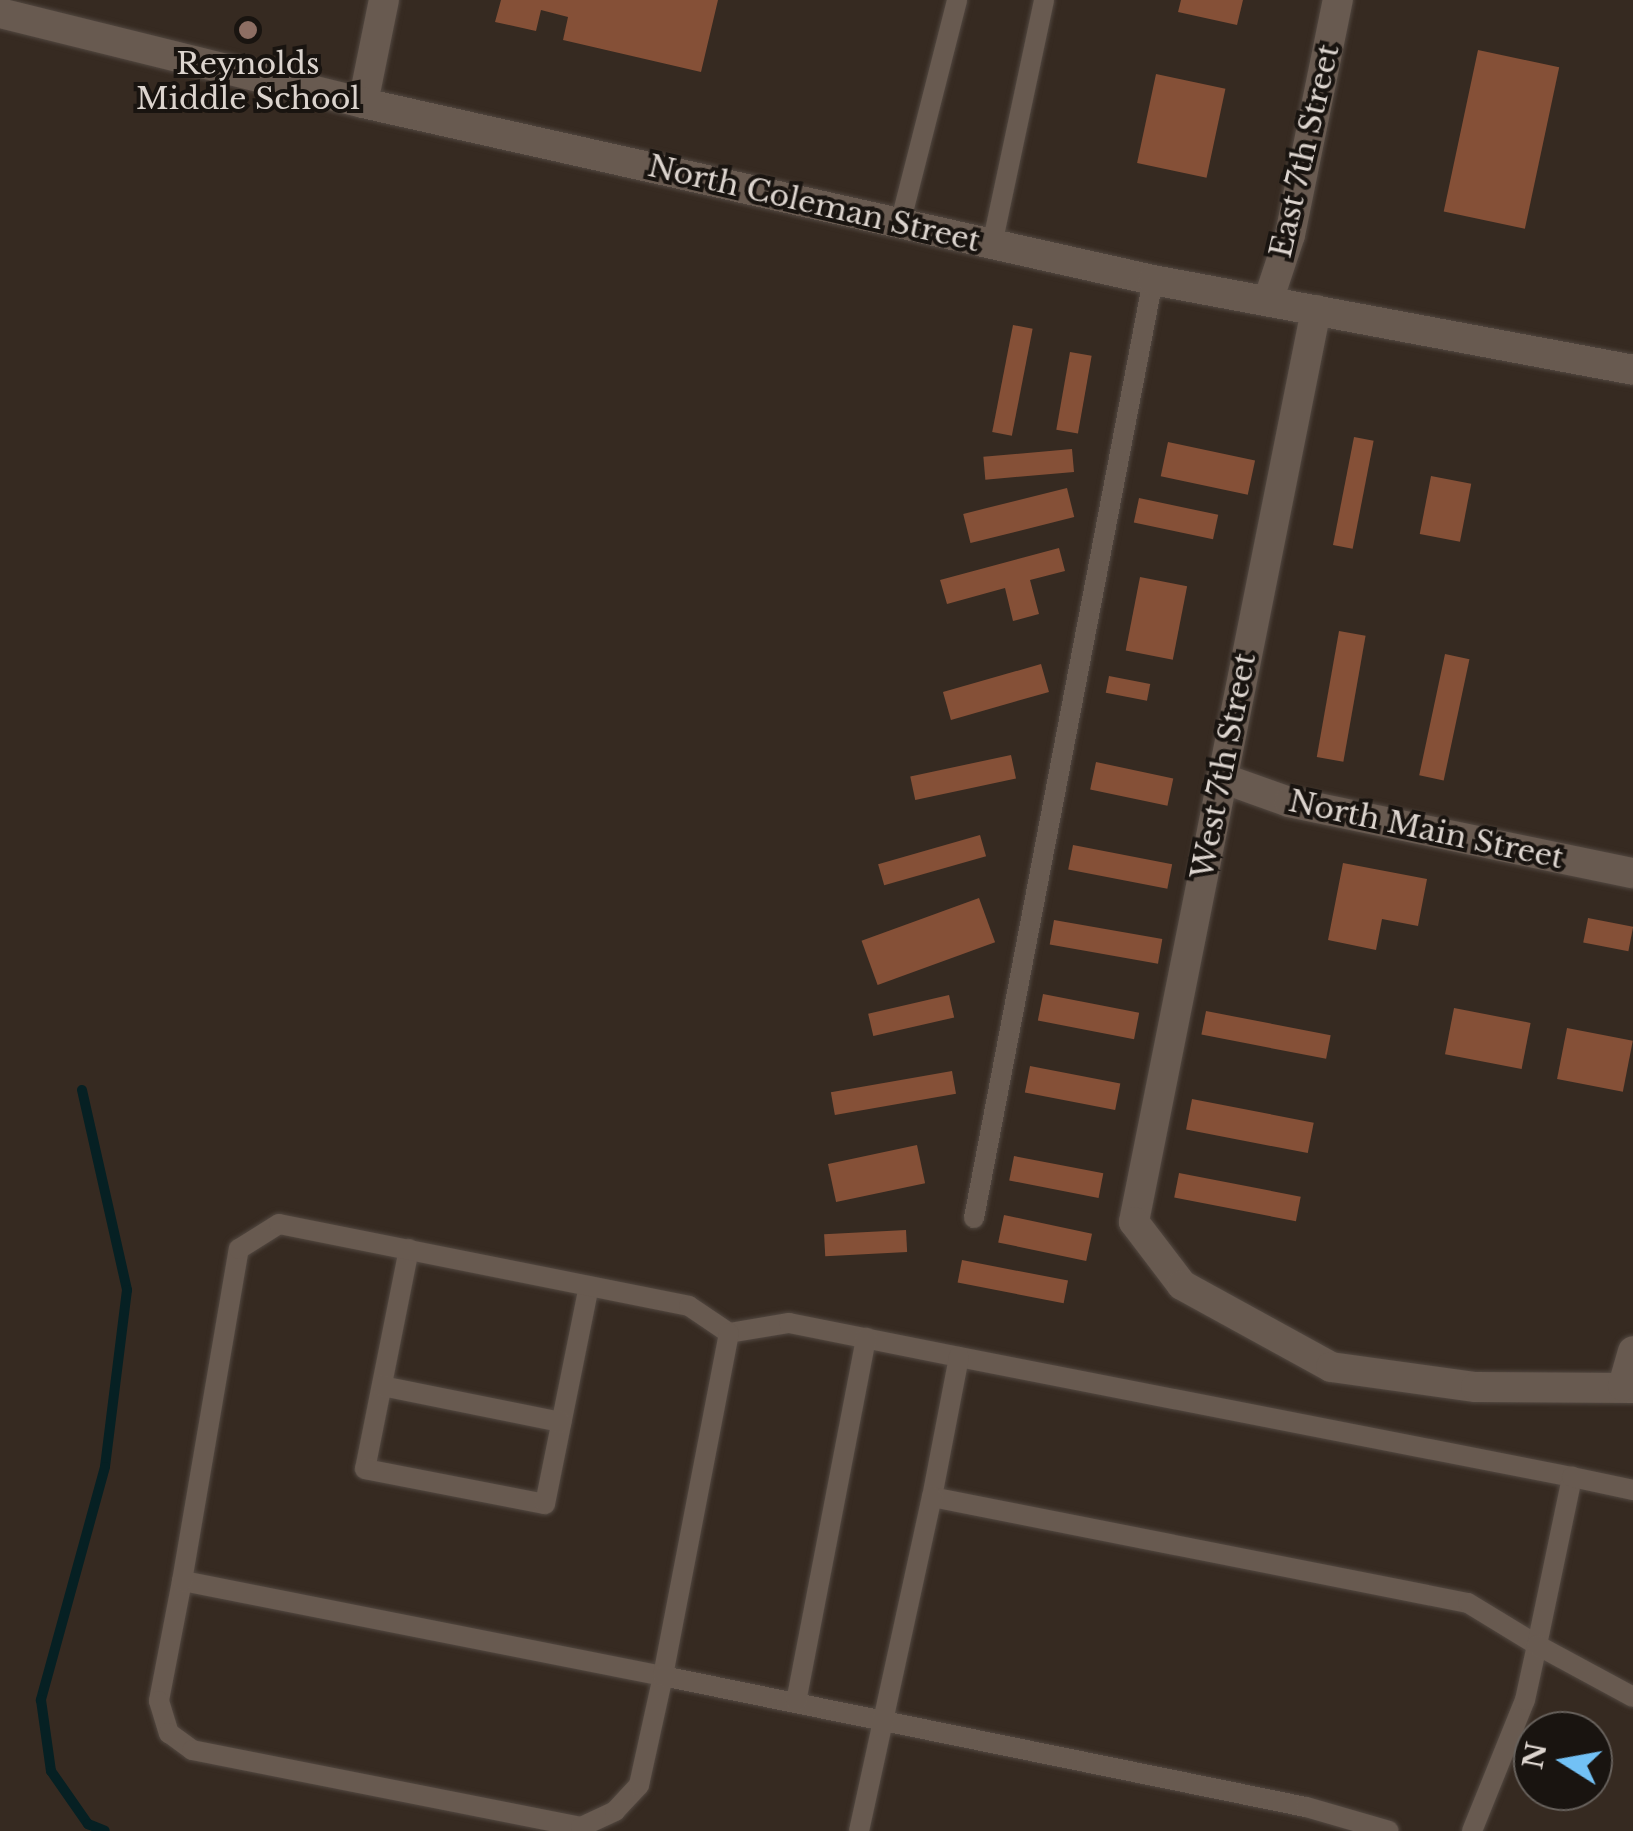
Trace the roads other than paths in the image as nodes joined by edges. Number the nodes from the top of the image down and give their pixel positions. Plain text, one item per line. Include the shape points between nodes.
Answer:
1 (384, 0) edge
2 (957, 0) edge
3 (1044, 0) edge
4 (1338, 0) edge
5 (0, 13) edge
6 (364, 103) junction
7 (900, 224) junction
8 (992, 244) junction
9 (1153, 280) junction
10 (1268, 301) junction
11 (1316, 310) junction
12 (1633, 370) edge
13 (1222, 778) junction
14 (1633, 874) edge
15 (974, 1218) dead end
16 (409, 1250) junction
17 (588, 1286) junction
18 (729, 1333) junction
19 (866, 1338) junction
20 (1633, 1350) edge
21 (959, 1357) junction
22 (382, 1386) junction
23 (1628, 1387) edge
24 (561, 1422) junction
25 (1572, 1477) junction
26 (1633, 1490) edge
27 (932, 1497) junction
28 (182, 1580) junction
29 (1537, 1645) junction
30 (663, 1676) junction
31 (1633, 1698) edge
32 (796, 1702) junction
33 (887, 1721) junction
34 (859, 1831) edge
35 (1389, 1831) edge
36 (1472, 1831) edge

1 - 6 street
2 - 7 lane
3 - 8 lane
4 - 10 street, East 7th Street via 1298,204
5 - 6 street, North Coleman Street
6 - 7 street, North Coleman Street
7 - 8 street, North Coleman Street
8 - 9 street, North Coleman Street
9 - 10 street, North Coleman Street
9 - 15 lane
10 - 11 street, North Coleman Street
11 - 12 street, North Coleman Street
11 - 13 street, West 7th Street
13 - 14 street, North Main Street via 1288,802
13 - 23 street, West 7th Street via 1134,1222 1182,1284 1330,1368 1476,1387
16 - 17 lane
16 - 22 lane
16 - 28 lane via 279,1224 239,1249
17 - 18 lane via 689,1306
17 - 24 lane
18 - 19 lane via 789,1323
18 - 30 lane
19 - 21 lane
19 - 32 lane
20 - 23 street
21 - 25 lane
21 - 27 lane
22 - 24 lane
22 - 24 lane via 366,1468 545,1504
25 - 26 lane
25 - 29 lane
27 - 29 lane via 1468,1603
27 - 33 lane
28 - 30 lane
28 - 30 lane via 159,1701 169,1733 192,1750 581,1827 615,1811 638,1785
29 - 31 lane
29 - 36 lane via 1525,1700
30 - 32 lane
32 - 33 lane
33 - 34 lane
33 - 35 lane via 1306,1806

